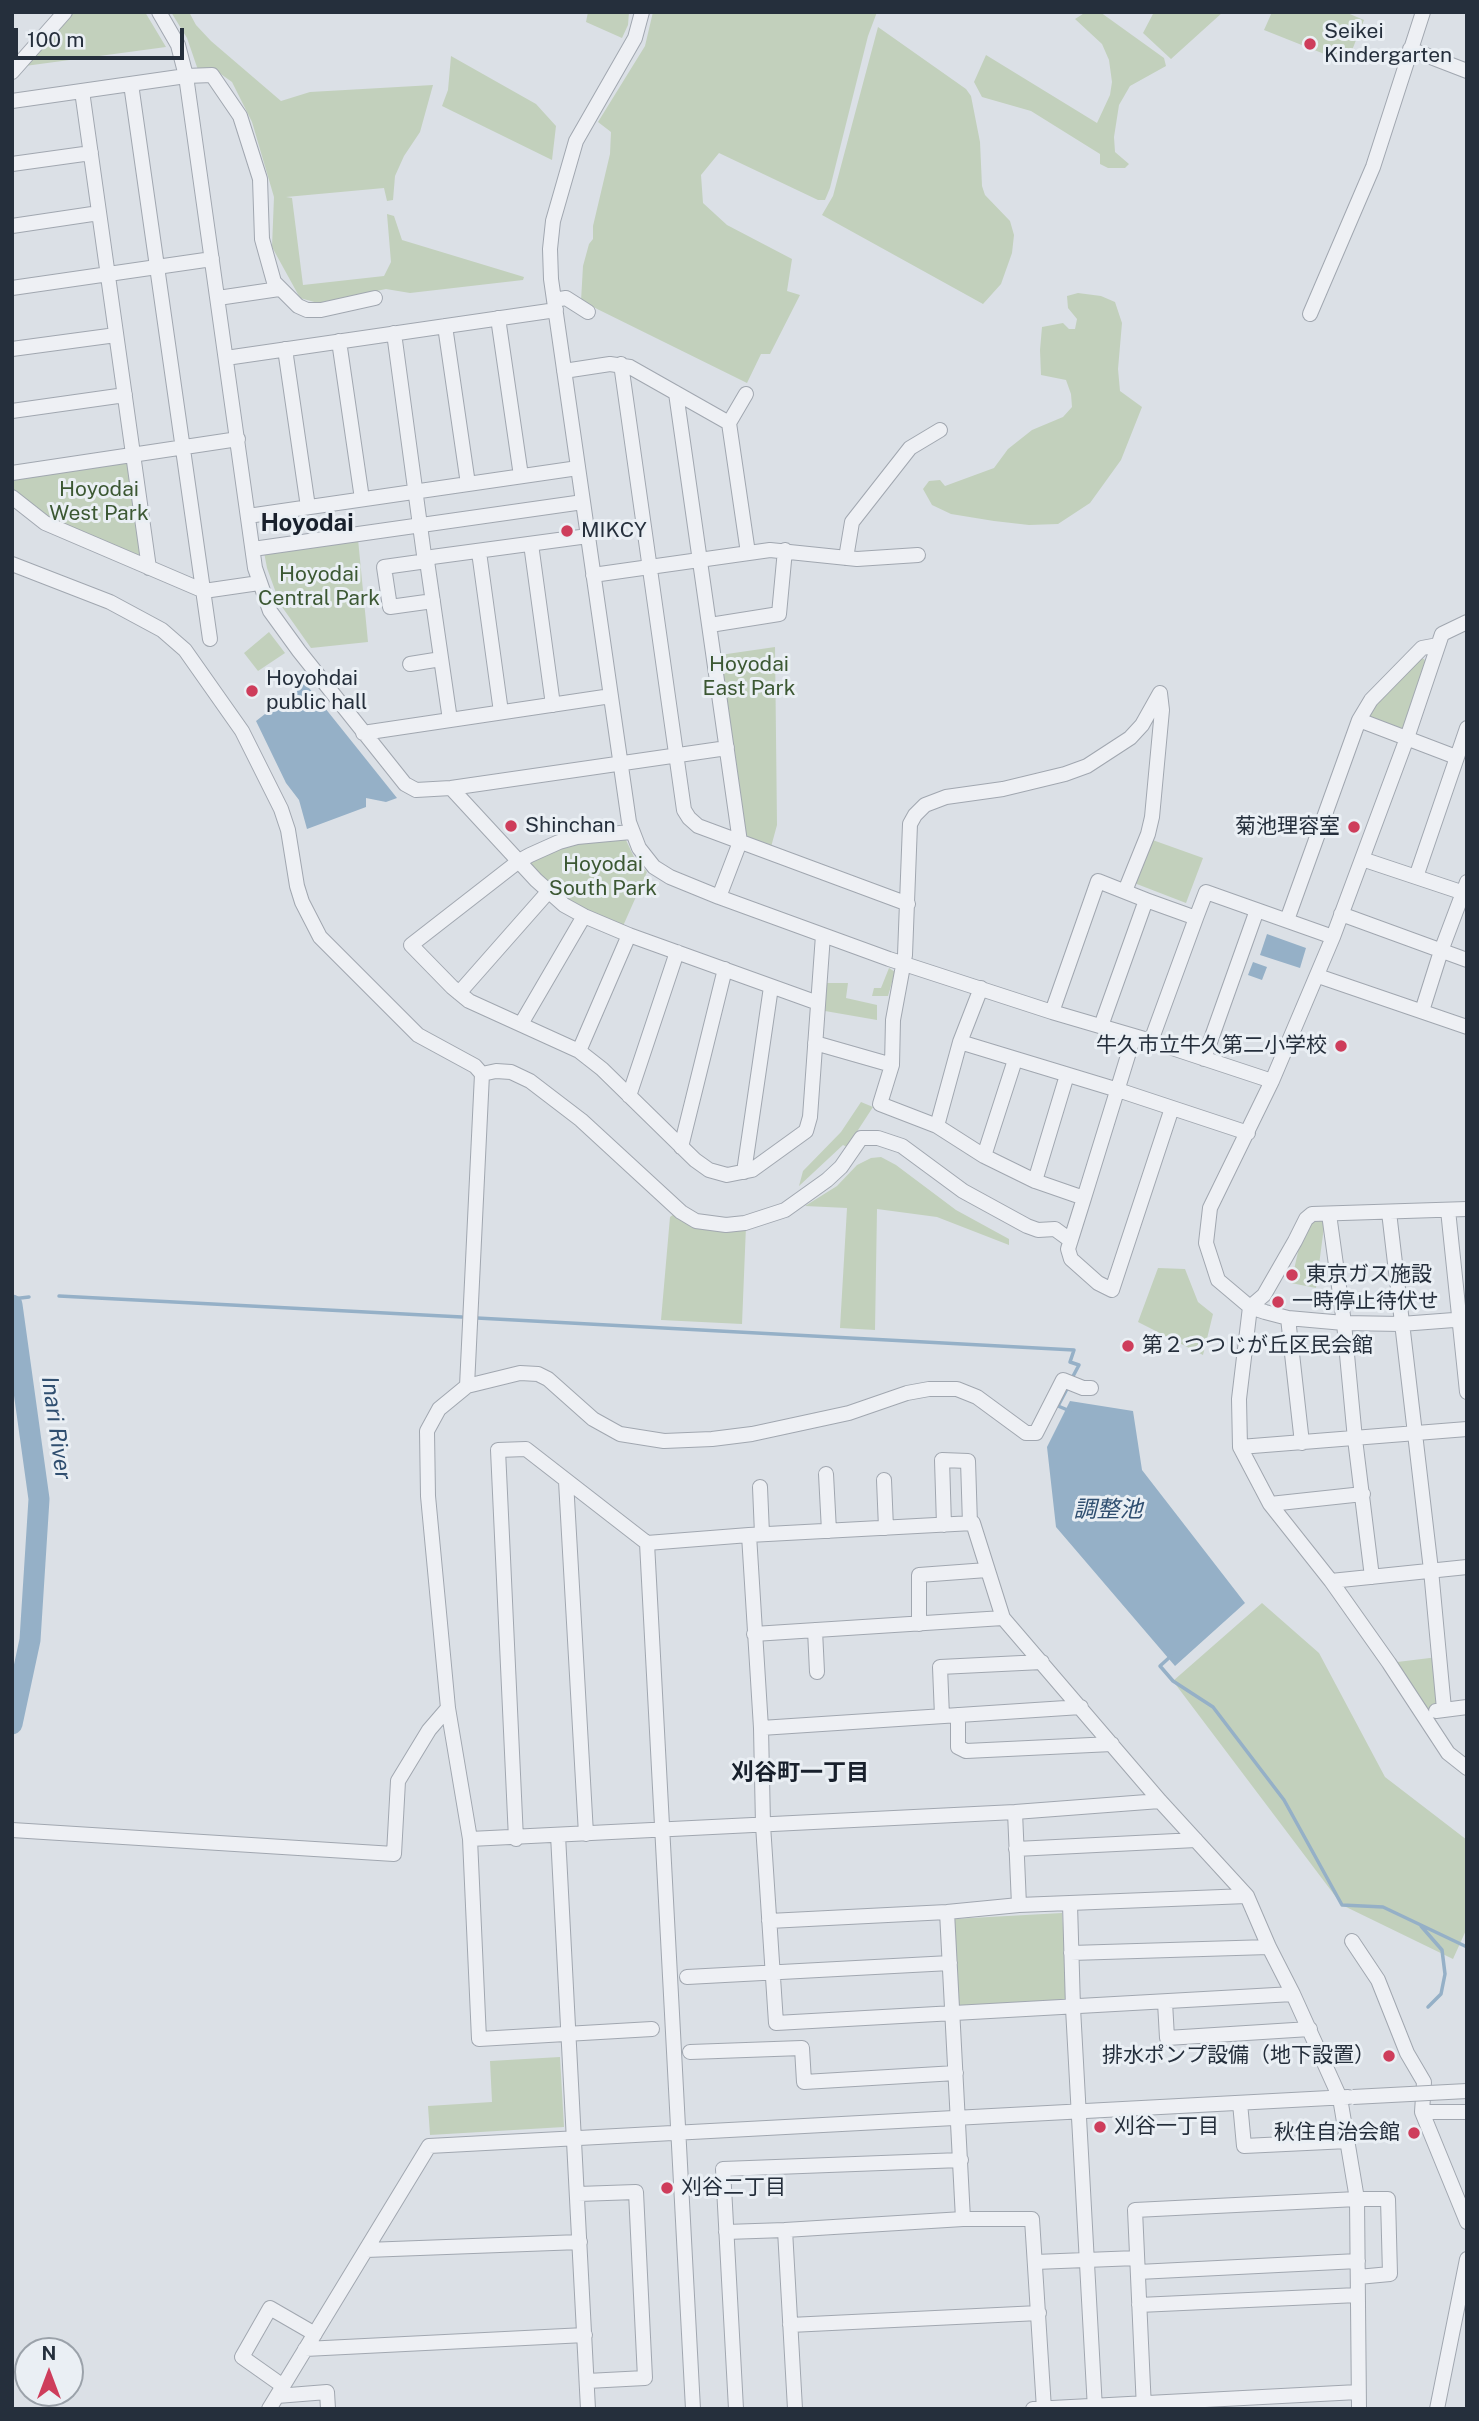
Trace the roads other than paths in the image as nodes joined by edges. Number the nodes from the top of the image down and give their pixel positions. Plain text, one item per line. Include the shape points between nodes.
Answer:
1 (65, 12) edge
2 (159, 12) edge
3 (642, 12) edge
4 (1423, 12) edge
5 (1410, 49) junction
6 (1467, 71) edge
7 (12, 72) edge
8 (186, 76) junction
9 (131, 84) junction
10 (82, 91) junction
11 (12, 101) edge
12 (91, 153) junction
13 (12, 164) edge
14 (99, 214) junction
15 (12, 226) edge
16 (212, 259) junction
17 (158, 267) junction
18 (108, 274) junction
19 (12, 288) edge
20 (279, 289) junction
21 (218, 298) junction
22 (375, 298) dead end
23 (555, 305) junction
24 (588, 312) dead end
25 (1310, 314) dead end
26 (498, 318) junction
27 (445, 326) junction
28 (394, 333) junction
29 (116, 335) junction
30 (339, 341) junction
31 (12, 349) edge
32 (285, 349) junction
33 (226, 358) junction
34 (621, 364) junction
35 (564, 371) junction
36 (676, 393) junction
37 (746, 394) dead end
38 (125, 395) junction
39 (12, 411) edge
40 (729, 423) junction
41 (940, 430) dead end
42 (238, 439) junction
43 (183, 447) junction
44 (133, 455) junction
45 (578, 468) junction
46 (12, 473) edge
47 (521, 477) junction
48 (468, 484) junction
49 (416, 492) junction
50 (12, 497) edge
51 (362, 499) junction
52 (583, 502) junction
53 (308, 507) junction
54 (248, 516) junction
55 (420, 525) junction
56 (588, 536) junction
57 (531, 544) junction
58 (253, 549) junction
59 (785, 550) junction
60 (479, 552) junction
61 (748, 553) junction
62 (918, 555) dead end
63 (846, 558) junction
64 (700, 560) junction
65 (427, 561) junction
66 (12, 564) edge
67 (650, 567) junction
68 (149, 568) junction
69 (593, 575) junction
70 (260, 583) junction
71 (204, 592) junction
72 (433, 601) junction
73 (1467, 622) edge
74 (710, 625) junction
75 (210, 639) dead end
76 (1438, 645) junction
77 (442, 659) junction
78 (410, 664) dead end
79 (611, 696) junction
80 (553, 705) junction
81 (501, 712) junction
82 (450, 720) junction
83 (1359, 720) junction
84 (1467, 728) edge
85 (363, 733) junction
86 (1407, 738) junction
87 (727, 748) junction
88 (676, 756) junction
89 (1456, 757) junction
90 (620, 764) junction
91 (451, 788) junction
92 (631, 832) junction
93 (740, 842) junction
94 (1362, 859) junction
95 (519, 862) junction
96 (1416, 877) junction
97 (1465, 889) edge
98 (1125, 891) junction
99 (548, 892) junction
100 (719, 897) junction
101 (1146, 900) junction
102 (908, 904) junction
103 (1257, 910) junction
104 (1341, 914) junction
105 (584, 916) junction
106 (1195, 918) junction
107 (1287, 920) junction
108 (629, 934) junction
109 (823, 935) junction
110 (1334, 937) junction
111 (1441, 951) junction
112 (677, 952) junction
113 (1467, 960) edge
114 (904, 963) junction
115 (725, 969) junction
116 (1318, 976) junction
117 (771, 987) junction
118 (981, 988) junction
119 (458, 993) junction
120 (818, 1003) junction
121 (1422, 1011) junction
122 (1052, 1012) junction
123 (521, 1024) junction
124 (1101, 1026) junction
125 (1467, 1027) edge
126 (1134, 1036) junction
127 (1151, 1041) junction
128 (960, 1042) junction
129 (815, 1043) junction
130 (579, 1051) junction
131 (1204, 1059) junction
132 (1015, 1060) junction
133 (892, 1065) junction
134 (482, 1073) junction
135 (1067, 1075) junction
136 (1272, 1081) junction
137 (1118, 1090) junction
138 (629, 1096) junction
139 (1171, 1108) junction
140 (937, 1126) junction
141 (1248, 1133) junction
142 (681, 1147) junction
143 (984, 1156) junction
144 (744, 1172) junction
145 (1035, 1181) junction
146 (1084, 1198) junction
147 (1467, 1209) edge
148 (1448, 1210) junction
149 (1389, 1212) junction
150 (1329, 1214) junction
151 (1070, 1240) junction
152 (1250, 1307) junction
153 (1288, 1318) junction
154 (1463, 1320) edge
155 (1344, 1323) junction
156 (1401, 1324) junction
157 (467, 1386) junction
158 (1091, 1388) dead end
159 (1467, 1392) edge
160 (1467, 1430) edge
161 (1414, 1433) junction
162 (1355, 1439) junction
163 (1302, 1443) junction
164 (1240, 1447) junction
165 (826, 1474) dead end
166 (884, 1480) dead end
167 (566, 1481) junction
168 (760, 1488) dead end
169 (1363, 1494) junction
170 (1270, 1504) junction
171 (970, 1524) junction
172 (944, 1525) junction
173 (886, 1528) junction
174 (829, 1531) junction
175 (756, 1534) junction
176 (647, 1544) junction
177 (1467, 1567) edge
178 (987, 1570) junction
179 (1431, 1570) junction
180 (1372, 1577) junction
181 (1331, 1581) junction
182 (1003, 1618) junction
183 (919, 1623) junction
184 (815, 1630) junction
185 (754, 1634) junction
186 (1042, 1662) junction
187 (817, 1672) dead end
188 (1081, 1707) junction
189 (1467, 1707) edge
190 (448, 1708) junction
191 (1444, 1709) junction
192 (1421, 1713) junction
193 (958, 1715) junction
194 (942, 1716) junction
195 (761, 1728) junction
196 (1112, 1744) junction
197 (1467, 1768) edge
198 (1160, 1801) junction
199 (1015, 1812) junction
200 (763, 1825) junction
201 (661, 1829) junction
202 (18, 1831) edge
203 (558, 1835) junction
204 (586, 1835) junction
205 (470, 1839) junction
206 (516, 1839) junction
207 (1196, 1840) junction
208 (1016, 1849) junction
209 (1247, 1896) junction
210 (1070, 1904) junction
211 (1019, 1905) junction
212 (947, 1912) junction
213 (769, 1921) junction
214 (1352, 1941) dead end
215 (1269, 1947) junction
216 (1071, 1953) junction
217 (950, 1963) junction
218 (773, 1972) junction
219 (687, 1977) dead end
220 (1293, 1994) junction
221 (1165, 2002) junction
222 (1073, 2008) junction
223 (953, 2014) junction
224 (652, 2029) dead end
225 (1310, 2029) junction
226 (569, 2035) junction
227 (690, 2052) dead end
228 (956, 2073) junction
229 (1467, 2091) edge
230 (1347, 2097) junction
231 (1240, 2103) junction
232 (1080, 2112) junction
233 (1422, 2112) junction
234 (1467, 2112) edge
235 (959, 2118) junction
236 (678, 2133) junction
237 (575, 2138) junction
238 (1348, 2141) junction
239 (961, 2160) junction
240 (578, 2194) junction
241 (1357, 2199) junction
242 (963, 2219) junction
243 (1467, 2222) edge
244 (785, 2230) junction
245 (726, 2232) junction
246 (580, 2242) junction
247 (366, 2250) junction
248 (1087, 2261) junction
249 (1358, 2261) junction
250 (1035, 2262) junction
251 (1137, 2265) junction
252 (1466, 2268) edge
253 (1358, 2277) junction
254 (1358, 2295) junction
255 (1139, 2305) junction
256 (1039, 2313) junction
257 (790, 2325) junction
258 (315, 2334) junction
259 (585, 2335) junction
260 (305, 2349) junction
261 (587, 2381) junction
262 (280, 2391) junction
263 (1358, 2392) junction
264 (1144, 2406) edge
265 (1095, 2407) edge
266 (1044, 2408) edge
267 (269, 2409) edge
268 (328, 2409) edge
269 (588, 2409) edge
270 (693, 2409) edge
271 (736, 2409) edge
272 (795, 2409) edge
273 (1033, 2409) edge
274 (1359, 2409) edge
275 (1437, 2409) edge

1 - 7 street
2 - 8 street via 178,45
3 - 23 street via 635,38 574,148 551,234
4 - 5 street
5 - 6 street
5 - 25 street via 1373,167
8 - 9 street
8 - 16 street
8 - 20 street via 212,75 240,116 260,179 265,256
9 - 10 street
9 - 17 street
10 - 11 street
10 - 12 street
12 - 13 street
12 - 14 street
14 - 15 street
14 - 18 street
16 - 17 street
16 - 21 street
17 - 18 street
17 - 43 street
18 - 19 street
18 - 29 street
20 - 21 street
20 - 22 street via 307,310
21 - 33 street
23 - 24 street via 566,298
23 - 26 street
23 - 35 street
26 - 27 street
26 - 47 street
27 - 28 street
27 - 48 street
28 - 30 street
28 - 49 street
29 - 31 street
29 - 38 street
30 - 32 street
30 - 51 street
32 - 33 street
32 - 53 street
33 - 42 street
34 - 35 street
34 - 36 street
34 - 67 street
35 - 45 street
36 - 40 street
36 - 64 street
37 - 40 street
38 - 39 street
38 - 44 street
40 - 61 street
41 - 63 street via 910,448 852,522
42 - 43 street
42 - 54 street
43 - 44 street
43 - 71 street
44 - 46 street
44 - 68 street
45 - 47 street
45 - 52 street
47 - 48 street
48 - 49 street
49 - 51 street
49 - 55 street
50 - 68 street via 45,523
51 - 53 street
52 - 55 street
52 - 56 street
53 - 54 street
54 - 58 street
55 - 58 street
55 - 65 street
56 - 57 street
56 - 69 street
57 - 60 street
57 - 80 street
58 - 70 street
59 - 61 street
59 - 63 street
59 - 74 street via 779,614
60 - 65 street
60 - 81 street
61 - 64 street
62 - 63 street
64 - 67 street
64 - 74 street
65 - 72 street
65 - 72 street via 384,567 388,594 390,607
66 - 134 street via 110,602 162,630 185,650 242,731 281,809 297,886 320,937 418,1035
67 - 69 street
67 - 88 street
68 - 71 street
69 - 79 street
70 - 71 street
70 - 85 street via 276,621
71 - 75 street
72 - 77 street
73 - 76 street via 1442,634
74 - 87 street
76 - 83 street via 1422,648 1371,700
76 - 86 street
77 - 78 street
77 - 82 street
79 - 80 street
79 - 90 street
80 - 81 street
81 - 82 street
82 - 85 street
83 - 86 street
83 - 107 street
84 - 89 street
85 - 91 street via 411,788
86 - 89 street
86 - 94 street
87 - 88 street
87 - 93 street
88 - 90 street
88 - 93 street via 689,818
89 - 96 street
90 - 91 street
90 - 92 street
91 - 95 street
92 - 95 street via 559,842
92 - 100 street via 645,858 661,872
93 - 100 street
93 - 102 street
94 - 96 street
94 - 104 street
95 - 99 street
95 - 119 street via 411,945
96 - 97 street
97 - 111 street
98 - 101 street
98 - 102 street via 1152,817 1160,693 1130,738 1087,766 925,805 910,824
98 - 122 street via 1098,881
99 - 105 street
99 - 119 street
100 - 109 street
101 - 106 street
101 - 124 street
102 - 114 street
103 - 106 street via 1206,892
103 - 107 street
103 - 131 street
104 - 110 street
104 - 111 street
105 - 108 street
105 - 123 street
106 - 127 street
107 - 110 street
108 - 112 street
108 - 130 street
109 - 114 street
109 - 120 street
110 - 116 street
111 - 113 street
111 - 121 street
112 - 115 street
112 - 138 street
114 - 118 street
114 - 133 street via 892,1020
115 - 117 street
115 - 142 street
116 - 121 street
116 - 136 street
117 - 120 street
117 - 144 street
118 - 122 street
118 - 128 street
119 - 123 street
120 - 129 street
121 - 125 street
122 - 124 street
123 - 130 street
124 - 126 street
126 - 127 street
126 - 137 street
127 - 131 street
128 - 132 street
128 - 140 street
129 - 133 street
129 - 144 street via 806,1131
130 - 138 street
131 - 136 street
132 - 135 street
132 - 143 street
133 - 140 street via 880,1104
134 - 151 street via 511,1072 530,1081 696,1220 745,1223 785,1210 827,1181 861,1138 878,1138 902,1146 963,1191 1027,1226 1055,1229
134 - 157 street
135 - 137 street
135 - 145 street
136 - 141 street
137 - 139 street
137 - 146 street
138 - 142 street
139 - 141 street
139 - 151 street via 1112,1290 1071,1259
140 - 143 street
141 - 152 street via 1210,1208 1206,1243 1218,1280
142 - 144 street via 714,1172
143 - 145 street
145 - 146 street
146 - 151 street
147 - 148 street
148 - 149 street
148 - 154 street
149 - 150 street
149 - 156 street
150 - 152 street via 1312,1214 1306,1219 1264,1295
150 - 155 street
152 - 153 street
152 - 164 street via 1239,1399
153 - 155 street
153 - 163 street
154 - 156 street
154 - 159 street
155 - 156 street
155 - 162 street
156 - 161 street
157 - 158 street via 520,1373 538,1374 593,1419 620,1434 664,1441 752,1434 849,1413 929,1389 957,1389 977,1397 1026,1433 1036,1433 1063,1381
157 - 190 street via 439,1409 427,1431 428,1496
160 - 161 street
161 - 162 street
161 - 179 street
162 - 163 street
162 - 169 street
163 - 164 street
164 - 170 street
165 - 174 street
166 - 173 street
167 - 176 street
167 - 204 street
167 - 206 street via 526,1448 498,1450
168 - 175 street
169 - 170 street
169 - 180 street
170 - 181 street
171 - 172 street
171 - 172 street via 968,1461 943,1460
171 - 178 street
172 - 173 street
173 - 174 street
174 - 175 street
175 - 176 street
175 - 185 street
176 - 201 street
177 - 179 street
178 - 182 street
178 - 183 street via 919,1575
179 - 180 street
179 - 191 street
180 - 181 street
181 - 192 street
182 - 183 street
182 - 186 street
183 - 184 street
184 - 185 street
184 - 187 street
185 - 195 street
186 - 188 street
186 - 194 street via 940,1667
188 - 193 street
188 - 196 street
189 - 191 street
190 - 202 street via 398,1781 394,1854
190 - 205 street
191 - 192 street
192 - 197 street via 1448,1753
193 - 194 street
193 - 196 street via 958,1746 967,1751
194 - 195 street
195 - 200 street
196 - 198 street
198 - 199 street
198 - 207 street
199 - 200 street
199 - 208 street
200 - 201 street
200 - 213 street
201 - 204 street
201 - 236 street
203 - 204 street
203 - 206 street
203 - 226 street
205 - 206 street
205 - 226 street via 479,2039
207 - 208 street
207 - 209 street
208 - 211 street
209 - 210 street
209 - 215 street
210 - 211 street
210 - 216 street
211 - 212 street
212 - 213 street
212 - 217 street
213 - 218 street
214 - 233 street via 1378,1980 1424,2082
215 - 216 street
215 - 220 street
216 - 222 street
217 - 218 street
217 - 223 street
218 - 219 street
218 - 223 street via 776,2023
220 - 221 street
220 - 225 street
221 - 222 street
221 - 225 street via 1167,2038
222 - 223 street
222 - 232 street
223 - 228 street
224 - 226 street
225 - 230 street
226 - 237 street
227 - 228 street via 802,2048 804,2082
228 - 235 street
229 - 230 street, bridge
230 - 231 street
230 - 238 street
231 - 232 street
231 - 238 street via 1244,2146
232 - 235 street
232 - 248 street
233 - 234 street
233 - 243 street
235 - 236 street
235 - 239 street
236 - 237 street
236 - 270 street
237 - 240 street
237 - 247 street via 429,2146
238 - 241 street
239 - 242 street
239 - 245 street via 723,2169
240 - 246 street
240 - 261 street via 636,2192 638,2218 645,2378
241 - 249 street
241 - 251 street via 1135,2210
241 - 253 street via 1388,2199 1390,2274
242 - 244 street
242 - 250 street via 1032,2219
244 - 245 street
244 - 257 street
245 - 271 street
246 - 247 street
246 - 259 street
247 - 258 street
248 - 250 street
248 - 251 street
248 - 265 street
249 - 251 street
249 - 253 street
250 - 256 street
251 - 255 street
252 - 275 street
253 - 254 street
254 - 255 street
254 - 263 street
255 - 264 street
256 - 257 street
256 - 266 street
257 - 272 street
258 - 260 street
258 - 262 street via 270,2308 242,2357
259 - 260 street
259 - 261 street
260 - 262 street
261 - 269 street
262 - 267 street
262 - 268 street via 327,2392
263 - 264 street
263 - 274 street
264 - 265 street
265 - 266 street
266 - 273 street

